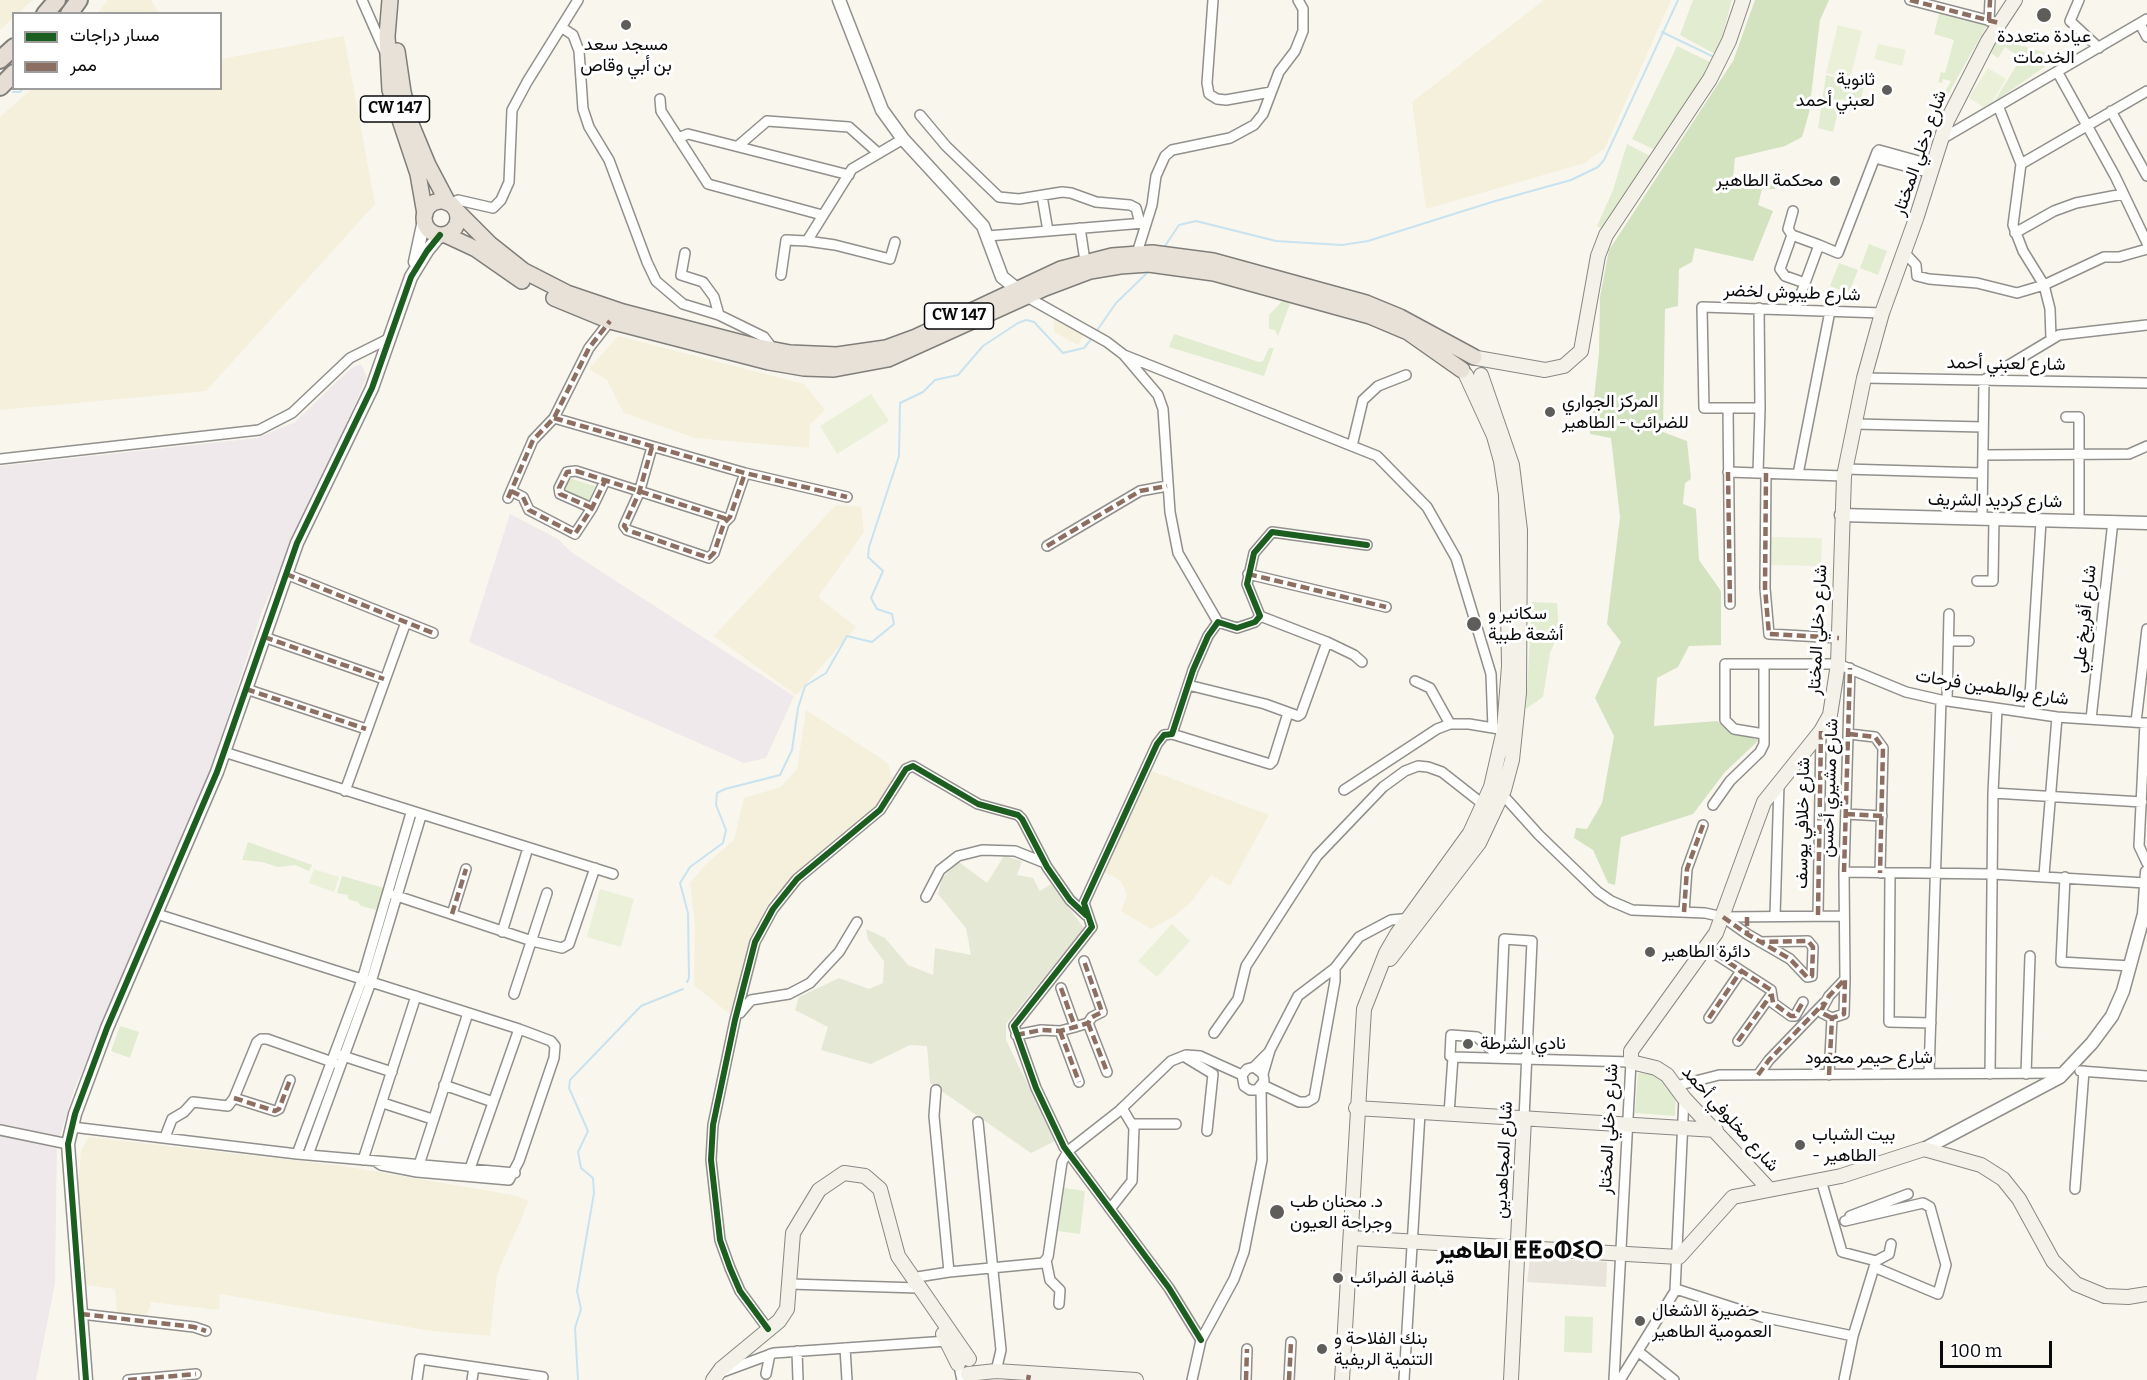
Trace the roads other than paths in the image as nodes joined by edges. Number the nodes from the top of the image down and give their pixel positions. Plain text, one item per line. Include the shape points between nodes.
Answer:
1 (57, 0) edge
2 (362, 0) edge
3 (390, 0) edge
4 (399, 0) edge
5 (578, 0) edge
6 (839, 0) edge
7 (1213, 0) edge
8 (1298, 0) edge
9 (1743, 0) edge
10 (1910, 0) edge
11 (1990, 0) edge
12 (2015, 0) edge
13 (2079, 0) edge
14 (47, 12) edge
15 (1994, 22) junction
16 (2143, 22) edge
17 (561, 27) junction
18 (2147, 37) edge
19 (2099, 48) junction
20 (12, 49) edge
21 (388, 58) junction
22 (0, 60) edge
23 (2058, 73) junction
24 (12, 75) edge
25 (0, 87) edge
26 (2147, 91) edge
27 (1271, 92) junction
28 (660, 99) dead end
29 (1999, 108) junction
30 (2111, 111) junction
31 (920, 115) dead end
32 (1947, 121) junction
33 (2087, 125) junction
34 (1959, 129) junction
35 (678, 138) junction
36 (903, 139) junction
37 (1940, 140) junction
38 (738, 146) junction
39 (876, 152) junction
40 (2021, 164) junction
41 (1932, 169) junction
42 (849, 175) junction
43 (2147, 176) edge
44 (2123, 194) junction
45 (1042, 196) junction
46 (452, 206) junction
47 (1793, 211) dead end
48 (822, 215) junction
49 (425, 217) junction
50 (1142, 223) junction
51 (1080, 228) junction
52 (1048, 231) junction
53 (2015, 233) junction
54 (443, 235) junction
55 (1792, 235) junction
56 (988, 236) junction
57 (807, 241) junction
58 (895, 242) dead end
59 (2147, 243) edge
60 (1819, 245) junction
61 (2147, 249) edge
62 (1904, 252) junction
63 (685, 253) dead end
64 (1137, 253) junction
65 (1085, 261) junction
66 (782, 275) dead end
67 (411, 277) junction
68 (1805, 283) junction
69 (2044, 285) junction
70 (1021, 293) junction
71 (1759, 308) junction
72 (1830, 309) junction
73 (1796, 310) junction
74 (1882, 313) junction
75 (719, 315) junction
76 (610, 321) junction
77 (2147, 325) edge
78 (390, 338) junction
79 (2051, 339) junction
80 (773, 350) junction
81 (1124, 355) junction
82 (1487, 367) junction
83 (1464, 373) junction
84 (1406, 375) dead end
85 (1864, 378) junction
86 (1984, 380) junction
87 (2147, 383) edge
88 (1728, 408) junction
89 (1760, 408) junction
90 (2066, 417) dead end
91 (554, 418) junction
92 (1855, 424) junction
93 (1983, 427) junction
94 (1352, 446) junction
95 (2147, 446) edge
96 (652, 447) junction
97 (1983, 455) junction
98 (2080, 456) junction
99 (0, 459) edge
100 (1728, 472) junction
101 (745, 473) junction
102 (1762, 473) junction
103 (1845, 473) junction
104 (1982, 473) junction
105 (1798, 474) junction
106 (605, 480) junction
107 (1167, 486) junction
108 (639, 493) junction
109 (846, 497) dead end
110 (592, 508) junction
111 (1841, 515) junction
112 (1988, 518) junction
113 (727, 519) junction
114 (2041, 520) junction
115 (2079, 521) junction
116 (2113, 521) junction
117 (2147, 523) edge
118 (1366, 545) dead end
119 (1047, 546) dead end
120 (286, 574) junction
121 (1248, 574) junction
122 (1977, 581) dead end
123 (1730, 604) dead end
124 (1386, 607) dead end
125 (1949, 614) dead end
126 (1260, 616) junction
127 (406, 622) junction
128 (1218, 622) junction
129 (2147, 629) edge
130 (433, 633) dead end
131 (264, 637) junction
132 (1839, 638) junction
133 (1949, 641) junction
134 (1969, 641) dead end
135 (1327, 642) junction
136 (1362, 662) dead end
137 (1764, 664) junction
138 (1844, 666) junction
139 (384, 680) junction
140 (1415, 681) dead end
141 (1188, 685) junction
142 (246, 689) junction
143 (1944, 700) junction
144 (1997, 709) junction
145 (2029, 712) junction
146 (1288, 713) junction
147 (2057, 717) junction
148 (2091, 719) junction
149 (2142, 723) edge
150 (1450, 724) junction
151 (366, 729) junction
152 (1499, 729) junction
153 (1821, 731) junction
154 (1172, 734) junction
155 (1764, 734) junction
156 (1849, 734) junction
157 (224, 752) junction
158 (1779, 784) junction
159 (1344, 790) dead end
160 (345, 791) junction
161 (1993, 793) junction
162 (1502, 794) junction
163 (2050, 794) junction
164 (2142, 802) junction
165 (1484, 805) junction
166 (1713, 805) dead end
167 (416, 814) junction
168 (1846, 814) junction
169 (1882, 816) junction
170 (1703, 825) dead end
171 (528, 848) junction
172 (1045, 863) junction
173 (2147, 864) edge
174 (466, 868) dead end
175 (595, 868) junction
176 (1844, 872) junction
177 (1935, 872) junction
178 (1885, 873) junction
179 (1993, 873) junction
180 (613, 874) dead end
181 (2044, 875) junction
182 (2065, 877) junction
183 (2147, 878) edge
184 (388, 893) junction
185 (547, 893) dead end
186 (398, 896) junction
187 (926, 897) dead end
188 (1684, 912) junction
189 (157, 914) junction
190 (452, 914) junction
191 (1086, 915) junction
192 (1818, 915) junction
193 (1775, 916) junction
194 (1844, 916) junction
195 (1723, 917) junction
196 (1747, 917) junction
197 (1414, 919) junction
198 (857, 922) dead end
199 (2144, 925) edge
200 (502, 932) junction
201 (1747, 934) junction
202 (532, 941) junction
203 (1760, 942) junction
204 (1706, 948) junction
205 (2030, 956) dead end
206 (1084, 961) dead end
207 (2131, 966) junction
208 (1335, 968) junction
209 (1741, 971) junction
210 (1845, 979) junction
211 (367, 981) junction
212 (1061, 987) dead end
213 (514, 994) dead end
214 (1772, 995) junction
215 (416, 996) junction
216 (1803, 1002) dead end
217 (1824, 1003) junction
218 (468, 1013) junction
219 (1709, 1018) dead end
220 (1832, 1018) junction
221 (735, 1020) junction
222 (1088, 1023) junction
223 (1931, 1023) junction
224 (1075, 1027) junction
225 (519, 1029) junction
226 (1060, 1030) junction
227 (1214, 1033) dead end
228 (1016, 1035) junction
229 (1738, 1041) dead end
230 (1270, 1050) junction
231 (1183, 1056) junction
232 (1499, 1056) junction
233 (1453, 1057) junction
234 (334, 1058) junction
235 (1527, 1058) junction
236 (344, 1061) junction
237 (1631, 1062) junction
238 (1254, 1067) junction
239 (392, 1071) junction
240 (2084, 1071) junction
241 (1107, 1072) dead end
242 (2066, 1072) junction
243 (1263, 1074) junction
244 (1929, 1074) junction
245 (1990, 1074) junction
246 (2026, 1074) junction
247 (1242, 1075) junction
248 (1758, 1075) junction
249 (1829, 1075) junction
250 (2147, 1076) edge
251 (290, 1080) dead end
252 (1079, 1082) dead end
253 (444, 1085) junction
254 (1262, 1086) junction
255 (1676, 1086) junction
256 (936, 1090) dead end
257 (1250, 1090) junction
258 (234, 1098) junction
259 (1684, 1098) junction
260 (493, 1102) junction
261 (382, 1103) junction
262 (1122, 1108) junction
263 (1356, 1108) junction
264 (1420, 1113) junction
265 (1261, 1114) junction
266 (1449, 1114) junction
267 (432, 1119) junction
268 (1524, 1119) junction
269 (978, 1122) dead end
270 (1132, 1124) junction
271 (1176, 1124) dead end
272 (1627, 1125) junction
273 (72, 1127) junction
274 (1683, 1129) junction
275 (0, 1130) edge
276 (1716, 1130) junction
277 (1207, 1131) dead end
278 (165, 1137) junction
279 (68, 1144) junction
280 (1924, 1149) junction
281 (1068, 1151) junction
282 (297, 1154) junction
283 (308, 1155) junction
284 (363, 1160) junction
285 (418, 1167) junction
286 (468, 1174) junction
287 (1821, 1180) junction
288 (1769, 1189) junction
289 (2075, 1189) dead end
290 (1908, 1194) dead end
291 (1110, 1209) junction
292 (1845, 1221) junction
293 (1832, 1224) junction
294 (1351, 1238) junction
295 (1413, 1241) junction
296 (1891, 1244) dead end
297 (1517, 1246) junction
298 (1620, 1253) junction
299 (1678, 1257) junction
300 (1046, 1260) junction
301 (1875, 1264) junction
302 (993, 1266) junction
303 (949, 1272) junction
304 (914, 1283) junction
305 (790, 1284) junction
306 (1676, 1289) junction
307 (2147, 1294) edge
308 (1059, 1304) dead end
309 (932, 1307) junction
310 (81, 1314) junction
311 (768, 1329) junction
312 (206, 1331) dead end
313 (1853, 1336) junction
314 (1201, 1340) junction
315 (947, 1341) junction
316 (1291, 1342) dead end
317 (844, 1348) junction
318 (1247, 1349) dead end
319 (797, 1351) junction
320 (1639, 1352) junction
321 (770, 1354) junction
322 (474, 1367) junction
323 (965, 1368) edge
324 (996, 1371) junction
325 (196, 1374) dead end
326 (766, 1374) dead end
327 (715, 1377) edge
328 (1028, 1377) edge
329 (1617, 1378) edge
330 (86, 1380) edge
331 (128, 1380) edge
332 (417, 1380) edge
333 (472, 1380) edge
334 (542, 1380) edge
335 (798, 1380) edge
336 (847, 1380) edge
337 (1136, 1380) edge
338 (1192, 1380) edge
339 (1246, 1380) edge
340 (1289, 1380) edge
341 (1342, 1380) edge
342 (1404, 1380) edge
343 (1511, 1380) edge
344 (1674, 1380) edge
345 (1844, 1380) edge

1 - 14 highway
2 - 21 street
3 - 21 highway, CW 147
4 - 46 highway, CW 147 via 397,52 403,92 418,143
5 - 17 street
6 - 36 street via 882,110
7 - 27 street via 1209,94 1226,100
8 - 27 street via 1303,9 1303,31
9 - 82 main road via 1730,41 1710,79 1606,235 1598,256 1581,351 1572,362 1556,369
10 - 15 street
11 - 15 street
12 - 15 main road, شارع دخلي المختار
13 - 19 street via 2070,21
15 - 32 main road, شارع دخلي المختار
16 - 18 street
16 - 19 street
17 - 46 street via 512,110 509,182 501,200 493,208 458,200
17 - 75 street via 573,35 579,51 583,109 589,127 609,160 656,281 683,304
19 - 23 street
20 - 22 highway
21 - 49 highway, CW 147 via 392,101 418,174
23 - 29 street
23 - 33 street
24 - 25 highway
26 - 30 street
27 - 50 street via 1254,125 1218,141 1172,150 1165,156 1159,165 1152,205
28 - 35 street via 661,111
29 - 34 street
29 - 40 street
30 - 33 street
30 - 43 street
31 - 45 street via 999,197
32 - 34 street
32 - 37 main road, شارع دخلي المختار
33 - 40 street
33 - 44 street
34 - 37 street
35 - 38 street via 688,134
35 - 48 street via 708,184
36 - 39 street
36 - 56 street
37 - 41 main road, شارع دخلي المختار
38 - 39 street via 767,121 849,127
38 - 42 street
39 - 42 street
40 - 53 street
41 - 60 street via 1875,158 1838,253
41 - 62 main road, شارع دخلي المختار
42 - 48 street
44 - 53 street via 2076,203
44 - 59 street
45 - 50 street via 1062,192 1096,202 1130,204
45 - 52 street
46 - 49 highway via 432,204
46 - 54 highway via 458,223
46 - 80 highway, CW 147 via 524,271 567,293 623,312
47 - 55 street via 1788,229
48 - 57 street
49 - 54 highway via 429,230
49 - 67 street
50 - 51 street
50 - 64 street
51 - 52 street
51 - 65 street
52 - 56 street
53 - 69 street
54 - 67 street via 426,251
54 - 76 highway, CW 147 via 469,245 539,291
55 - 60 street
55 - 68 street via 1780,269 1785,276
56 - 70 street via 1002,277
57 - 58 street via 890,259
57 - 66 street via 786,240
60 - 68 street
61 - 69 street via 2119,257 2104,256
62 - 69 street via 1916,265 1917,276 1929,279 1977,283 2012,293
62 - 74 main road, شارع دخلي المختار
63 - 75 street via 681,275 703,282 714,297
64 - 65 highway, CW 147
64 - 82 highway, CW 147 via 1204,260 1366,303 1400,317
65 - 70 highway, CW 147
67 - 78 street
68 - 73 street
69 - 79 street
70 - 76 highway, CW 147 via 888,359 834,369 769,362
70 - 80 highway, CW 147 via 886,348 837,355
70 - 81 street
70 - 83 highway, CW 147 via 1110,267 1180,267 1253,282 1382,320 1408,332
71 - 73 street, شارع طيبوش لخضر
71 - 88 street, شارع طيبوش لخضر via 1702,307 1704,408
71 - 89 street
72 - 73 street, شارع طيبوش لخضر
72 - 74 street, شارع طيبوش لخضر
72 - 105 street
74 - 85 main road, شارع دخلي المختار
75 - 80 street via 764,337
76 - 91 street via 589,348
77 - 79 street
78 - 99 street via 350,358 292,413 259,430
78 - 120 street via 372,388 297,543
79 - 86 street
81 - 94 street
81 - 107 street via 1155,388 1161,402
82 - 83 main road via 1474,378
82 - 83 main road via 1466,359
82 - 162 main road via 1512,465 1520,530 1519,703 1512,760
83 - 152 main road via 1494,436 1506,495 1509,666
84 - 94 street via 1378,386 1363,400
85 - 86 street, شارع لعبني أحمد
85 - 92 main road, شارع دخلي المختار
86 - 87 street, شارع لعبني أحمد
86 - 93 street
88 - 89 street
88 - 100 street
89 - 102 street
90 - 98 street via 2079,417
91 - 96 street
91 - 110 street via 533,440 510,494 523,497 529,510 575,534
92 - 93 street
92 - 103 main road, شارع دخلي المختار
93 - 97 street
94 - 152 street via 1377,456 1427,507 1456,558 1488,661
95 - 98 street via 2129,454
96 - 101 street
96 - 108 street
97 - 98 street
97 - 104 street
98 - 115 street
100 - 102 street
100 - 123 street
101 - 109 street
101 - 113 street
102 - 105 street
102 - 132 street via 1769,634
103 - 104 street
103 - 105 street
103 - 111 main road, شارع دخلي المختار
104 - 112 street
106 - 108 street
106 - 110 street
106 - 110 street via 573,470 563,477 560,494
107 - 119 street via 1140,491
107 - 128 street via 1178,553
108 - 113 street
108 - 113 street via 624,526 627,530 710,558
111 - 112 street, شارع كرديد الشريف
111 - 132 main road, شارع دخلي المختار
112 - 114 street, شارع كرديد الشريف
112 - 122 street via 1993,581
114 - 115 street, شارع كرديد الشريف
114 - 145 street
115 - 116 street, شارع كرديد الشريف
116 - 117 street, شارع كرديد الشريف
116 - 148 street, شارع أفريخ علي
118 - 121 street via 1272,532 1254,553
120 - 127 street
120 - 131 street
121 - 124 street
121 - 126 street via 1247,584
125 - 133 street
126 - 128 street via 1255,622 1237,628
126 - 135 street
127 - 130 street
127 - 139 street
128 - 141 street via 1208,636
129 - 149 street
131 - 139 street
131 - 142 street
132 - 138 main road, شارع دخلي المختار
133 - 134 street
133 - 143 street
135 - 136 street
135 - 146 street via 1301,714
137 - 138 street
137 - 155 street
137 - 155 street via 1725,664 1724,708 1725,720 1734,729
138 - 143 street, شارع بوالطمين فرحات via 1906,692
138 - 153 main road, شارع دخلي المختار
138 - 156 street, شارع مشيري أحسن
139 - 151 street
140 - 150 street via 1431,688
141 - 146 street
141 - 154 street
142 - 151 street
142 - 157 street
143 - 144 street, شارع بوالطمين فرحات
143 - 177 street
144 - 145 street, شارع بوالطمين فرحات
144 - 161 street
145 - 147 street, شارع بوالطمين فرحات
146 - 154 street via 1270,764
147 - 148 street, شارع بوالطمين فرحات
147 - 163 street
148 - 149 street, شارع بوالطمين فرحات
149 - 164 street
150 - 152 street
150 - 159 street
151 - 160 street
152 - 165 main road via 1497,768
153 - 158 main road, شارع دخلي المختار
153 - 192 street, شارع خلافي يوسف
154 - 191 street via 1164,735 1157,744 1084,903
155 - 166 street via 1760,752 1730,781
156 - 168 street, شارع مشيري أحسن
156 - 169 street via 1875,738 1883,748
157 - 160 street
157 - 189 street
158 - 193 street
158 - 195 main road, شارع دخلي المختار via 1764,802
160 - 167 street
161 - 163 street
161 - 179 street
162 - 188 street via 1611,901 1632,910
162 - 197 main road via 1466,862
163 - 164 street
163 - 181 street
164 - 173 street via 2139,846
165 - 197 main road
165 - 227 street via 1442,772 1428,767 1405,771 1383,787 1317,856 1246,966 1238,999
167 - 171 street
167 - 184 street
167 - 186 street
168 - 169 street
168 - 176 street, شارع مشيري أحسن
169 - 178 street
170 - 188 street via 1687,869
171 - 175 street
171 - 200 street
172 - 187 street via 1015,851 982,850 958,856 940,870
172 - 191 street via 1070,900
172 - 221 street via 1028,825 1017,815 978,804 913,766 906,769 880,810 812,866 772,909 755,942
174 - 190 street
175 - 180 street
175 - 202 street via 569,944 562,948
176 - 178 street
176 - 194 street, شارع مشيري أحسن
177 - 178 street
177 - 179 street
177 - 223 street
178 - 223 street via 1889,1022
179 - 181 street
179 - 245 street
181 - 182 street
182 - 183 street
182 - 207 street via 2061,962
183 - 199 street
184 - 186 street
184 - 211 street
185 - 202 street
186 - 190 street
186 - 211 street
188 - 195 street
189 - 211 street
189 - 273 street via 107,1028
190 - 200 street
191 - 228 street via 1092,927 1017,1019
192 - 193 street
192 - 194 street
193 - 196 street
194 - 210 street, شارع مشيري أحسن
195 - 196 street
195 - 201 street
195 - 204 main road, شارع دخلي المختار
196 - 201 street
197 - 208 street via 1391,920 1359,937
197 - 263 main road via 1395,954 1383,963 1362,1016
198 - 221 street via 839,952 810,983 789,994 751,1000
199 - 207 street
200 - 202 street
201 - 203 street
202 - 213 street
203 - 203 street via 1790,959 1807,977 1812,976 1813,947 1808,941
204 - 209 street
204 - 237 main road, شارع دخلي المختار via 1635,1045
205 - 246 street
206 - 222 street via 1103,1009
207 - 242 street via 2112,1016
208 - 230 street via 1298,996
208 - 254 street via 1314,1098 1299,1102
209 - 214 street via 1771,990
209 - 219 street
210 - 217 street
210 - 220 street, شارع مشيري أحسن via 1844,1014
211 - 215 street
211 - 234 street
211 - 236 street
212 - 224 street
214 - 216 street via 1773,1003 1791,1016
214 - 229 street
215 - 218 street
215 - 239 street
217 - 220 street via 1822,1013
217 - 248 street
218 - 225 street
218 - 253 street
220 - 249 street
221 - 311 street via 713,1125 714,1197 720,1240 730,1268 740,1291
222 - 224 street
222 - 241 street
223 - 244 street
224 - 226 street
225 - 260 street
225 - 286 street via 551,1041 555,1052 515,1173 504,1181
226 - 228 street
226 - 252 street
228 - 281 street via 1036,1088
230 - 238 street
230 - 243 street
231 - 247 street via 1200,1056
231 - 262 street via 1171,1061
231 - 277 street via 1213,1074
232 - 233 street
232 - 233 street via 1477,1037 1451,1035
232 - 235 street
232 - 235 street, شارع المجاهدين via 1504,939 1532,941
233 - 266 street
234 - 236 street
234 - 258 street via 261,1039
234 - 282 street
235 - 237 street
235 - 268 street, شارع المجاهدين
236 - 239 street
236 - 283 street
237 - 255 main road, شارع مخلوفي أحمد via 1662,1071
237 - 272 street, شارع دخلي المختار
238 - 243 street
238 - 247 street
239 - 261 street
240 - 242 street, شارع حيمر محمود
240 - 250 street, شارع حيمر محمود
240 - 289 street
242 - 246 street, شارع حيمر محمود
242 - 280 street
243 - 254 street
244 - 245 street, شارع حيمر محمود
244 - 249 street, شارع حيمر محمود
245 - 246 street, شارع حيمر محمود
247 - 257 street via 1242,1083
248 - 249 street, شارع حيمر محمود
248 - 255 street, شارع حيمر محمود via 1719,1075
251 - 258 street via 275,1111
253 - 260 street
253 - 267 street
254 - 257 street
254 - 265 street
255 - 259 main road, شارع مخلوفي أحمد
256 - 303 street via 936,1138
257 - 265 street
258 - 278 street via 228,1106 193,1102 172,1119
259 - 274 street
259 - 276 main road, شارع مخلوفي أحمد
260 - 286 street
261 - 267 street
261 - 284 street
262 - 270 street
262 - 281 street
263 - 264 main road
263 - 294 main road
264 - 266 main road
264 - 295 street
265 - 314 street via 1262,1160 1244,1252
266 - 268 main road
267 - 285 street
268 - 272 main road
268 - 297 main road, شارع المجاهدين
269 - 302 street
270 - 271 street
270 - 291 street via 1132,1181
272 - 274 main road
272 - 298 street, شارع دخلي المختار
273 - 278 street
273 - 279 street
274 - 276 main road
274 - 299 street
275 - 279 street
276 - 288 main road, شارع مخلوفي أحمد
278 - 282 street
279 - 310 street
280 - 287 main road
280 - 307 main road via 1981,1165 2003,1179 2019,1199 2053,1261 2076,1284 2105,1296 2128,1298
281 - 291 street
281 - 300 street via 1062,1162
282 - 283 street
283 - 284 street
284 - 285 street
285 - 286 street
287 - 288 main road
287 - 293 street
288 - 299 main road via 1733,1197
290 - 292 street
291 - 314 street via 1169,1288
292 - 293 street
292 - 301 street via 1923,1203 1930,1207 1946,1265 1938,1294
293 - 301 street via 1842,1252
294 - 295 main road
294 - 341 main road
295 - 297 main road
295 - 342 street
296 - 301 street via 1889,1254
297 - 298 main road
297 - 343 main road, شارع المجاهدين
298 - 299 main road
298 - 329 street, شارع دخلي المختار
299 - 306 street
300 - 302 street via 1039,1265
300 - 308 street via 1050,1280 1060,1290
301 - 313 street
302 - 303 street
302 - 324 street via 1001,1350
303 - 304 street
304 - 305 street
304 - 305 main road via 898,1257 880,1189 865,1176 844,1173 819,1190 793,1233
304 - 309 main road
305 - 311 main road via 787,1309
306 - 313 street via 1762,1317
306 - 320 street
309 - 315 main road
309 - 323 main road
310 - 312 street
310 - 330 street
311 - 327 main road
313 - 345 street
314 - 338 street
315 - 317 street
315 - 323 main road
316 - 340 street
317 - 319 street
317 - 336 street
318 - 339 street
319 - 321 street
319 - 335 street
320 - 329 street
320 - 344 street
321 - 326 street
321 - 327 street
322 - 332 street via 420,1359
322 - 333 street
322 - 334 street via 543,1377
323 - 324 main road
324 - 328 main road
325 - 331 street
328 - 337 main road

